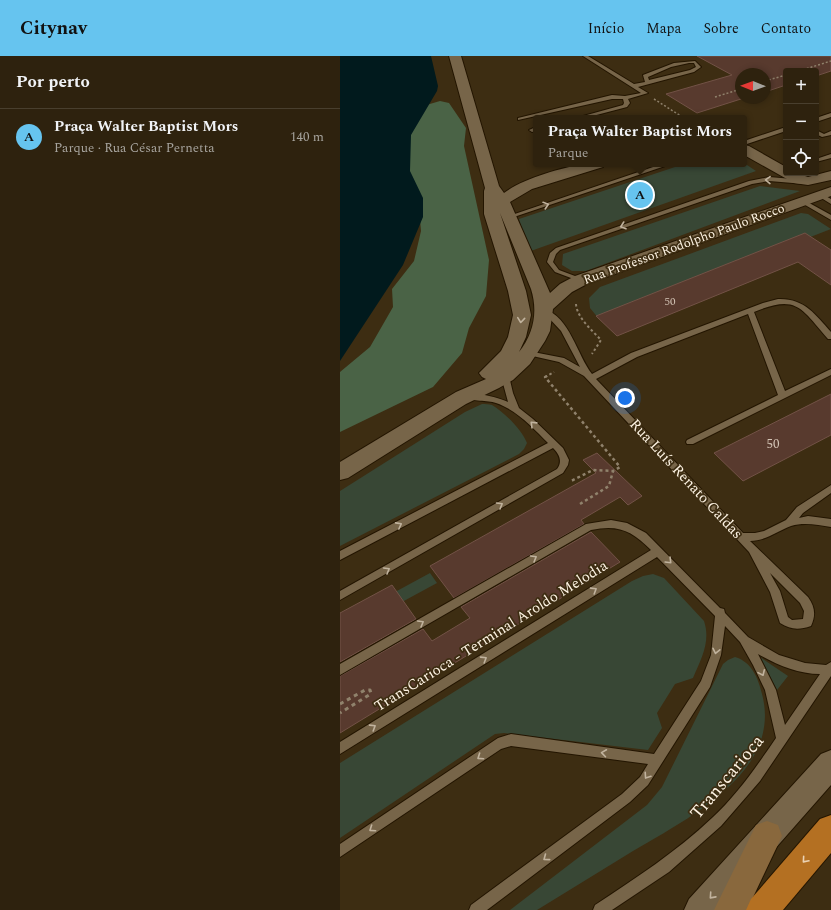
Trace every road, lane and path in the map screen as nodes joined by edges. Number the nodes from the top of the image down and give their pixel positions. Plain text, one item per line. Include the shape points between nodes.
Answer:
1 (455, 56) edge
2 (585, 56) edge
3 (831, 61) edge
4 (809, 68) edge
5 (783, 76) edge
6 (771, 79) edge
7 (648, 83) junction
8 (634, 86) junction
9 (735, 91) edge
10 (645, 93) junction
11 (715, 97) dead end
12 (625, 98) junction
13 (537, 115) edge
14 (590, 115) edge
15 (679, 115) edge
16 (831, 115) edge
17 (533, 116) edge
18 (520, 119) dead end
19 (819, 119) edge
20 (783, 130) edge
21 (831, 133) edge
22 (819, 134) edge
23 (747, 142) edge
24 (747, 151) edge
25 (831, 156) edge
26 (819, 160) edge
27 (588, 167) edge
28 (659, 167) edge
29 (831, 175) edge
30 (806, 182) junction
31 (492, 187) junction
32 (827, 196) edge
33 (503, 200) junction
34 (802, 201) junction
35 (492, 214) junction
36 (509, 217) junction
37 (831, 218) edge
38 (581, 280) junction
39 (576, 302) dead end
40 (544, 309) junction
41 (750, 311) junction
42 (831, 337) edge
43 (528, 353) junction
44 (592, 354) dead end
45 (831, 372) edge
46 (505, 376) junction
47 (545, 376) dead end
48 (589, 376) junction
49 (783, 396) junction
50 (461, 397) junction
51 (516, 408) junction
52 (690, 442) dead end
53 (554, 444) junction
54 (613, 471) junction
55 (340, 472) edge
56 (569, 482) dead end
57 (831, 488) edge
58 (580, 504) dead end
59 (789, 523) junction
60 (831, 523) edge
61 (741, 537) junction
62 (752, 549) junction
63 (658, 550) junction
64 (340, 556) edge
65 (340, 596) edge
66 (720, 612) junction
67 (744, 639) junction
68 (829, 669) edge
69 (340, 670) edge
70 (340, 704) edge
71 (340, 713) edge
72 (782, 738) junction
73 (340, 748) edge
74 (657, 760) junction
75 (831, 764) edge
76 (831, 830) edge
77 (767, 836) junction
78 (340, 850) edge
79 (605, 908) edge
80 (476, 910) edge
81 (700, 910) edge
82 (730, 910) edge
83 (762, 910) edge

1 - 31 street
2 - 8 lane
3 - 4 path
5 - 6 path
7 - 7 lane via 692,71 699,67 696,62 687,61 664,67 645,76
7 - 8 lane
8 - 10 lane
9 - 11 path
10 - 12 lane
10 - 15 path
12 - 13 lane via 612,97
12 - 14 lane via 628,103 625,106
16 - 19 lane
17 - 18 lane
20 - 23 lane
21 - 22 lane via 824,136
24 - 30 street via 794,178
25 - 26 lane
27 - 33 street via 522,188
36 -> 28 lane
29 - 30 street via 814,182
30 -> 38 lane via 770,179 750,182 558,249 553,253 550,262 557,271
31 - 33 street
31 - 35 street
32 - 34 street, Rua Professor Rodolpho Paulo Rocco
33 - 35 street
33 - 36 street
34 - 37 lane
34 - 38 street, Rua Professor Rodolpho Paulo Rocco
35 -> 50 street via 521,303 522,316 517,337 508,354
36 - 40 street via 540,291
38 - 40 street, Rua Professor Rodolpho Paulo Rocco via 566,288
39 - 44 path via 575,308 601,340
40 - 43 street via 538,336
40 - 48 lane, Rua Luís Renato Caldas via 567,336
41 - 42 lane via 777,301 797,303 803,306
41 - 48 lane via 634,355
41 - 49 lane
43 - 46 street
43 - 48 lane, Rua Luís Renato Caldas via 561,360
45 - 49 lane
46 - 50 street via 485,388
46 - 51 lane
47 - 54 path via 620,467
48 - 61 lane, Rua Luís Renato Caldas
49 - 52 lane
50 - 51 lane via 490,397
50 - 55 street
53 -> 51 lane
64 -> 53 lane
65 -> 53 lane via 560,471 565,462 564,457
54 - 56 path via 593,470
54 - 58 path via 609,486
57 - 59 lane via 800,510
59 - 60 lane via 808,520
59 - 61 lane via 766,534
61 - 62 lane, Rua Luís Renato Caldas
62 - 62 lane, Rua Luís Renato Caldas via 775,591 784,620 790,624 807,623 810,608
63 -> 66 lane
69 -> 63 lane via 589,527 604,523 629,527
73 -> 63 lane, TransCarioca - Terminal Aroldo Melodia
66 - 67 lane
66 -> 74 lane via 716,654 706,683
67 - 68 lane via 778,660 797,667
67 -> 72 lane via 770,690
68 - 72 lane, Transcarioca
70 - 71 path via 365,690 370,690 369,695
72 - 79 lane, Transcarioca via 756,777 717,822 664,867
74 -> 78 lane via 511,740 498,744
74 -> 80 lane via 644,781 626,798
75 - 77 street
76 -> 83 highway
77 -> 81 street
77 - 82 main road

